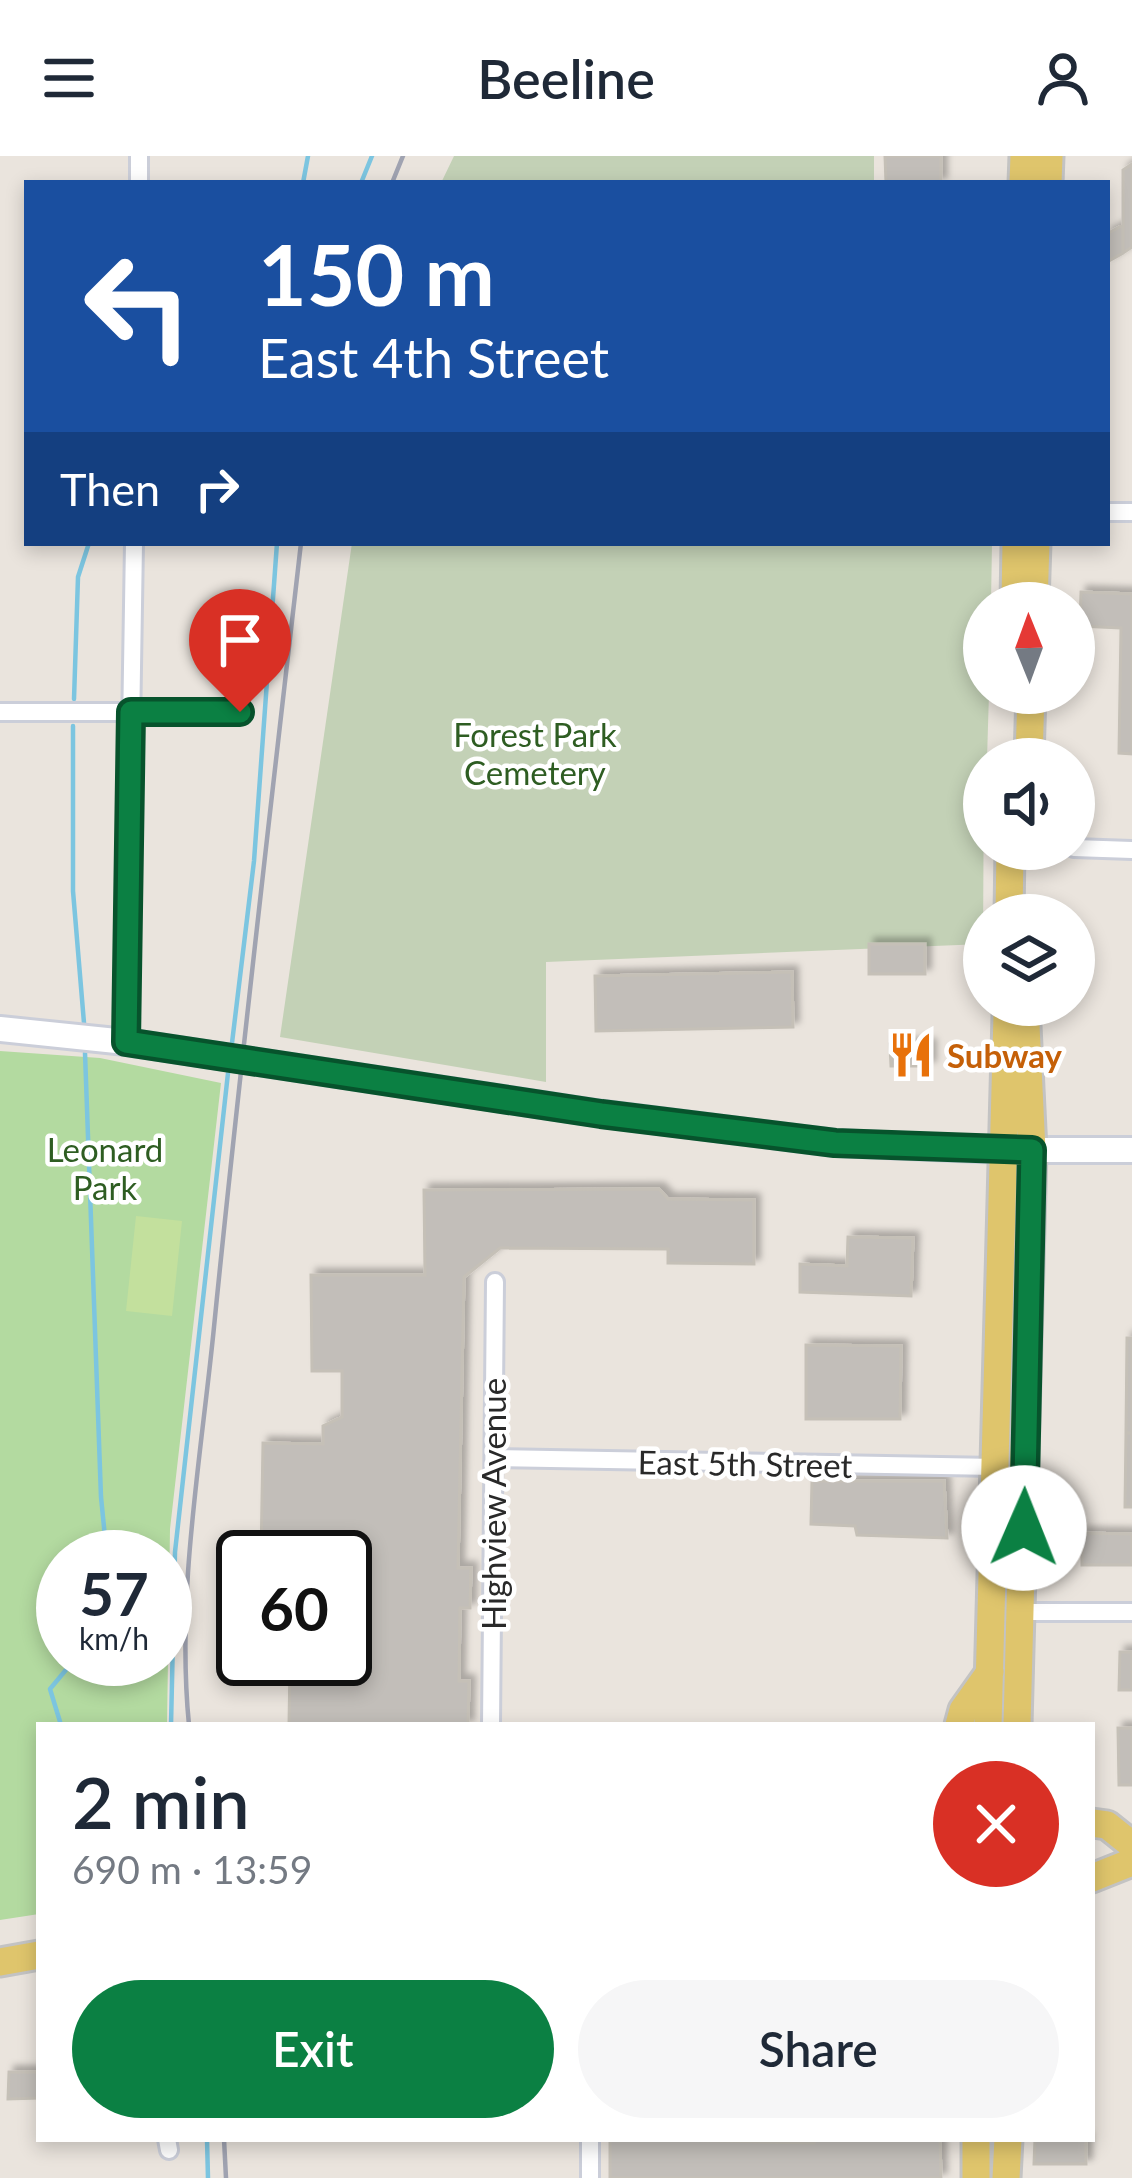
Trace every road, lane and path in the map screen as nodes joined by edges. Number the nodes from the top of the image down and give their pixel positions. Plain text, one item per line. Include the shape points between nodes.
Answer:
1 (134, 546) edge
2 (1016, 546) edge
3 (1036, 546) edge
4 (1015, 582) edge
5 (1035, 582) edge
6 (0, 712) edge
7 (131, 712) junction
8 (240, 712) dead end
9 (1095, 849) edge
10 (1132, 850) edge
11 (1009, 1026) edge
12 (1024, 1026) edge
13 (0, 1030) edge
14 (126, 1042) junction
15 (1018, 1150) junction
16 (1132, 1150) edge
17 (495, 1282) dead end
18 (494, 1458) junction
19 (995, 1467) junction
20 (1020, 1612) junction
21 (1132, 1612) edge
22 (990, 1672) junction
23 (491, 1722) edge
24 (960, 1722) edge
25 (988, 1722) edge
26 (1017, 1722) edge
27 (1095, 1823) edge
28 (1132, 1845) edge
29 (1095, 1854) edge
30 (1132, 1858) edge
31 (1095, 1876) edge
32 (36, 1956) edge
33 (0, 1962) edge
34 (590, 2142) edge
35 (976, 2142) edge
36 (1007, 2142) edge
37 (590, 2178) edge
38 (976, 2178) edge
39 (1006, 2178) edge

1 - 7 street
2 - 4 main road
3 - 5 main road
6 - 7 street
7 - 8 street
7 - 14 street
9 - 10 street
11 - 15 main road
12 - 15 main road
13 - 14 street
14 - 15 street via 768,1135
15 - 16 street
15 - 19 main road
15 - 20 main road
17 - 18 street, Highview Avenue
18 - 19 street, East 5th Street
18 - 23 street, Highview Avenue
19 - 22 main road
20 - 21 street
20 - 26 main road
22 - 24 main road
22 - 25 main road
27 - 28 main road
29 - 30 main road
30 - 31 main road
32 - 33 main road
34 - 37 street
35 - 38 main road
36 - 39 main road

